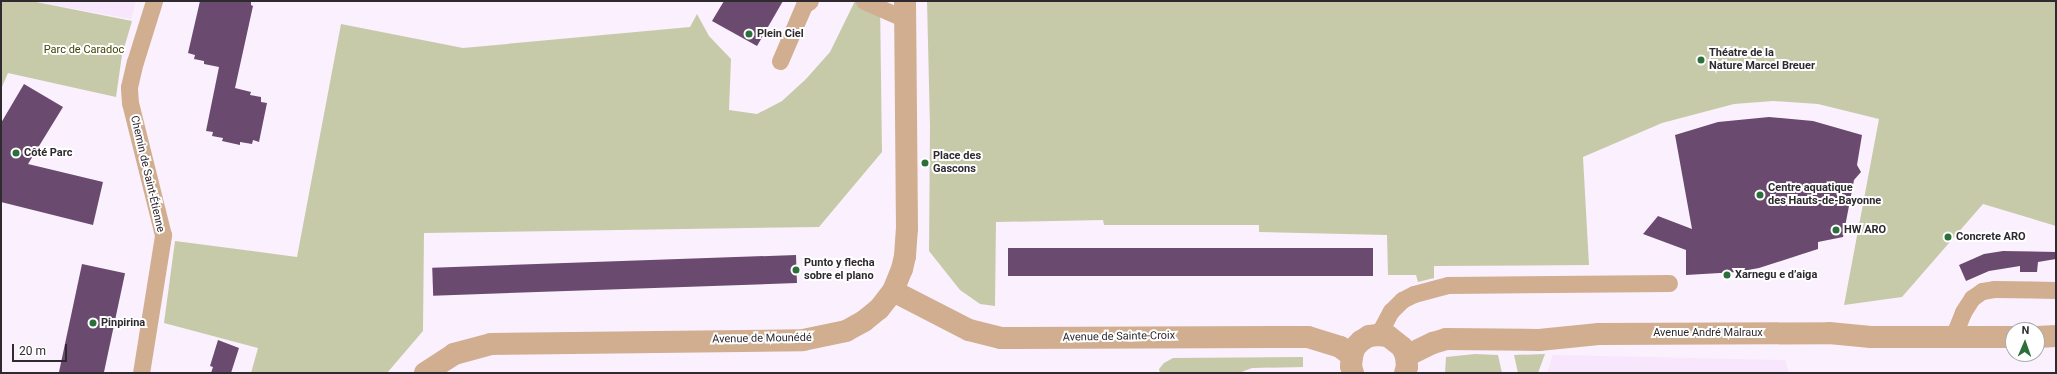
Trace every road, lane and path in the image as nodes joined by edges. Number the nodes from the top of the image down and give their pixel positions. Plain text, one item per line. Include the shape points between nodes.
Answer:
1 (154, 1) edge
2 (810, 1) edge
3 (864, 1) edge
4 (905, 10) edge
5 (780, 61) dead end
6 (1669, 283) dead end
7 (2056, 290) edge
8 (893, 292) junction
9 (1378, 335) junction
10 (2056, 336) edge
11 (1953, 337) junction
12 (2005, 337) edge
13 (2045, 337) edge
14 (1352, 364) edge
15 (1406, 364) edge
16 (141, 373) edge
17 (426, 373) edge

1 - 16 street, Chemin de Saint-Étienne via 129,87 130,103 163,236
2 - 5 street via 804,6
3 - 4 street
4 - 8 street, Avenue de Mounédé via 907,229 905,256
6 - 9 street via 1448,285 1402,300 1391,311
7 - 11 street via 1982,291 1972,298 1963,312
8 - 14 street, Avenue de Sainte-Croix via 969,330 1002,338 1308,337 1340,347
8 - 17 street, Avenue de Mounédé via 864,321 846,331 828,336 803,340 491,344 454,354
9 - 14 street via 1369,336 1361,341
9 - 15 street via 1396,340 1402,347
10 - 13 street
11 - 12 street, Avenue André Malraux
11 - 15 street, Avenue André Malraux via 1780,333 1599,334 1539,340 1446,339 1433,343

